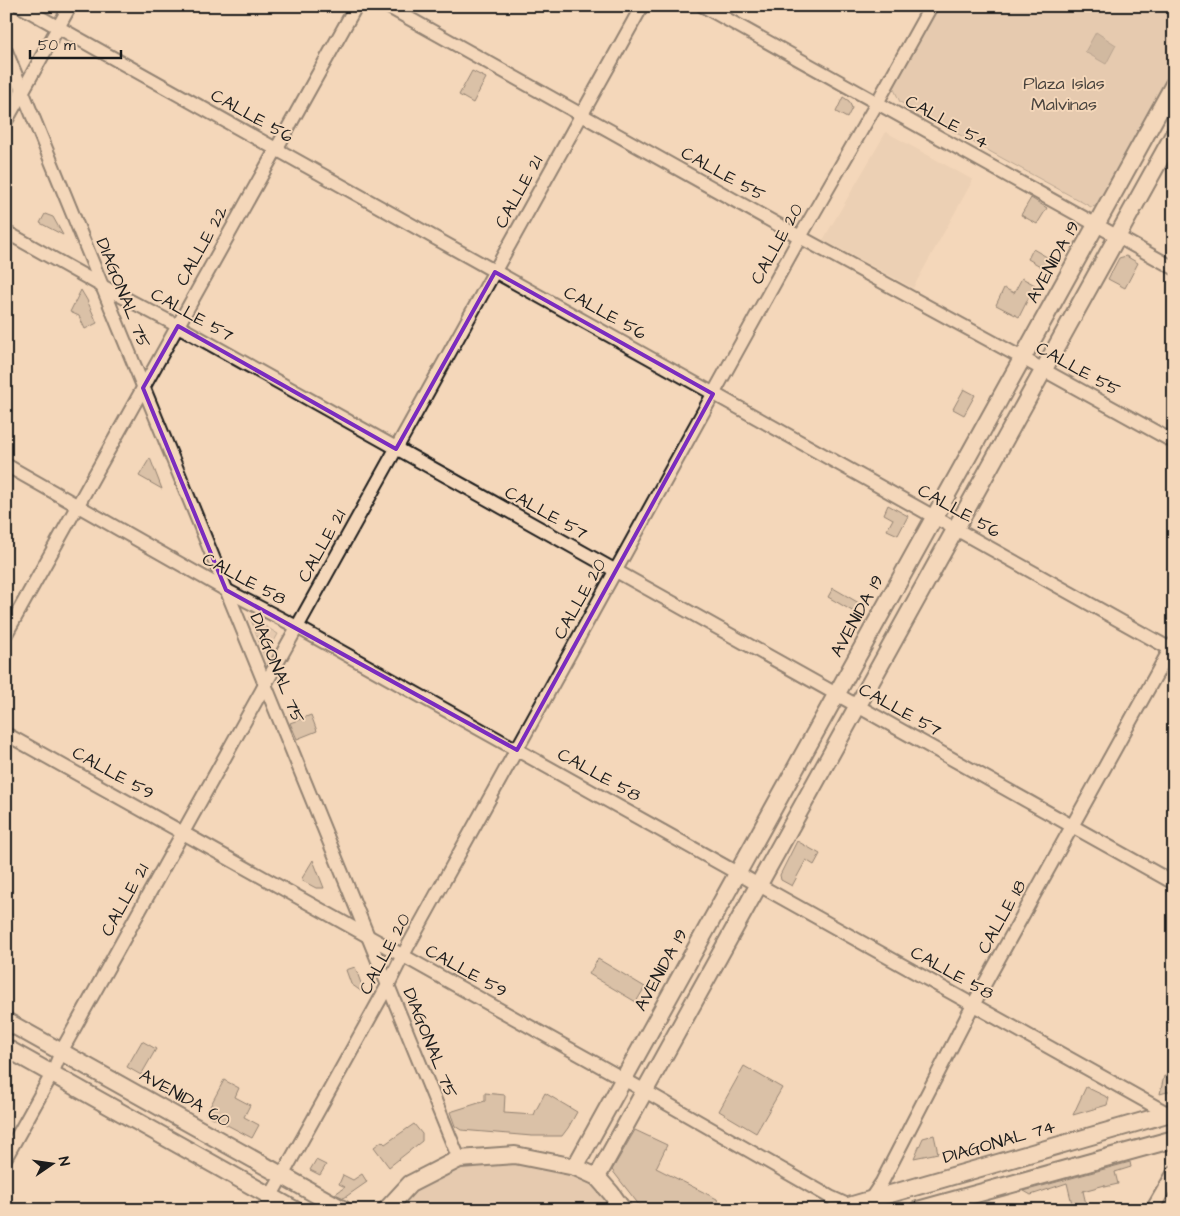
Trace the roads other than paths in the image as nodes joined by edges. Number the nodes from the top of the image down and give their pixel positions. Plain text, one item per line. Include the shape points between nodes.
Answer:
1 (20, 6) edge
2 (70, 6) edge
3 (356, 6) edge
4 (387, 6) edge
5 (642, 6) edge
6 (703, 6) edge
7 (931, 6) edge
8 (58, 28) junction
9 (6, 51) edge
10 (22, 92) junction
11 (1172, 92) edge
12 (877, 104) junction
13 (582, 115) junction
14 (6, 121) edge
15 (1174, 134) edge
16 (276, 149) junction
17 (1096, 225) junction
18 (6, 232) edge
19 (1117, 236) junction
20 (800, 237) junction
21 (1174, 268) edge
22 (495, 272) junction
23 (102, 286) junction
24 (178, 326) junction
25 (1022, 358) junction
26 (1044, 370) junction
27 (143, 388) junction
28 (713, 394) junction
29 (1174, 442) edge
30 (396, 449) junction
31 (6, 465) edge
32 (78, 505) junction
33 (934, 517) junction
34 (955, 529) junction
35 (616, 571) junction
36 (226, 590) junction
37 (297, 627) junction
38 (6, 634) edge
39 (1173, 648) edge
40 (265, 686) junction
41 (836, 694) junction
42 (858, 706) junction
43 (6, 734) edge
44 (517, 750) junction
45 (1072, 826) junction
46 (183, 832) junction
47 (738, 873) junction
48 (1174, 883) edge
49 (759, 885) junction
50 (368, 936) junction
51 (403, 956) junction
52 (388, 985) junction
53 (973, 1005) junction
54 (6, 1021) edge
55 (6, 1048) edge
56 (61, 1052) junction
57 (52, 1074) junction
58 (624, 1079) junction
59 (645, 1091) junction
60 (1172, 1114) edge
61 (1174, 1139) edge
62 (6, 1157) edge
63 (459, 1159) junction
64 (575, 1167) junction
65 (1174, 1172) edge
66 (282, 1175) junction
67 (597, 1177) junction
68 (267, 1203) edge
69 (855, 1207) edge
70 (295, 1210) edge
71 (344, 1210) edge
72 (386, 1210) edge
73 (623, 1210) edge
74 (918, 1210) edge
75 (1152, 1210) edge

1 - 8 street, CALLE 56
2 - 8 street
3 - 16 street, CALLE 22
4 - 13 street, CALLE 55
5 - 13 street, CALLE 21
6 - 12 street, CALLE 54
7 - 12 street, CALLE 20
8 - 10 street
8 - 16 street, CALLE 56
9 - 10 street, DIAGONAL 75
10 - 14 street
10 - 23 street, DIAGONAL 75
11 - 17 main road, AVENIDA 19
12 - 17 street, CALLE 54
12 - 20 street, CALLE 20
13 - 20 street, CALLE 55
13 - 22 street, CALLE 21
15 - 19 main road
16 - 22 street, CALLE 56
16 - 24 street, CALLE 22
17 - 19 street, CALLE 54
17 - 25 main road, AVENIDA 19
18 - 23 street, CALLE 57
19 - 21 street, CALLE 54
19 - 26 main road
20 - 25 street, CALLE 55
20 - 28 street, CALLE 20
22 - 28 street, CALLE 56
22 - 30 street, CALLE 21
23 - 24 street, CALLE 57
23 - 27 street, DIAGONAL 75
24 - 27 street, CALLE 22
24 - 30 street, CALLE 57
25 - 26 street, CALLE 55
25 - 33 main road, AVENIDA 19
26 - 29 street, CALLE 55
26 - 34 main road
27 - 32 street, CALLE 22
27 - 36 street, DIAGONAL 75
28 - 33 street, CALLE 56
28 - 35 street, CALLE 20
30 - 35 street, CALLE 57
30 - 37 street, CALLE 21
31 - 32 street, CALLE 58
32 - 36 street, CALLE 58
32 - 38 street, CALLE 22
33 - 34 street, CALLE 56
33 - 41 main road, AVENIDA 19
34 - 39 street, CALLE 56
34 - 42 main road
35 - 41 street, CALLE 57
35 - 44 street, CALLE 20
36 - 37 street, CALLE 58
36 - 40 street, DIAGONAL 75
37 - 40 street, CALLE 21
37 - 44 street, CALLE 58
39 - 45 street, CALLE 18
40 - 46 street, CALLE 21
40 - 50 street, DIAGONAL 75
41 - 42 street, CALLE 57
41 - 47 main road, AVENIDA 19
42 - 45 street, CALLE 57
42 - 49 main road
43 - 46 street, CALLE 59
44 - 47 street, CALLE 58
44 - 51 street, CALLE 20
45 - 48 street, CALLE 57
45 - 53 street, CALLE 18
46 - 50 street, CALLE 59
46 - 56 street, CALLE 21
47 - 49 street, CALLE 58
47 - 58 main road, AVENIDA 19
49 - 53 street, CALLE 58
49 - 59 main road
50 - 51 street, CALLE 59
50 - 52 street, DIAGONAL 75
51 - 52 street, CALLE 20
51 - 58 street, CALLE 59
52 - 63 street, DIAGONAL 75
52 - 66 street, CALLE 20
53 - 60 street, CALLE 58
53 - 69 street, CALLE 18 via 882,1182
54 - 56 main road, AVENIDA 60
55 - 57 main road
56 - 57 street, CALLE 21
56 - 66 main road, AVENIDA 60
57 - 62 street, CALLE 21
57 - 68 main road
58 - 59 street, CALLE 59
58 - 64 main road, AVENIDA 19
59 - 67 main road
59 - 69 street, CALLE 59 via 821,1192
60 - 69 main road, DIAGONAL 74
61 - 74 main road
63 - 64 main road via 515,1155
63 - 72 main road via 410,1184
64 - 67 main road
65 - 75 street
66 - 68 street, CALLE 20
66 - 71 main road, AVENIDA 60
67 - 73 main road
68 - 70 main road

